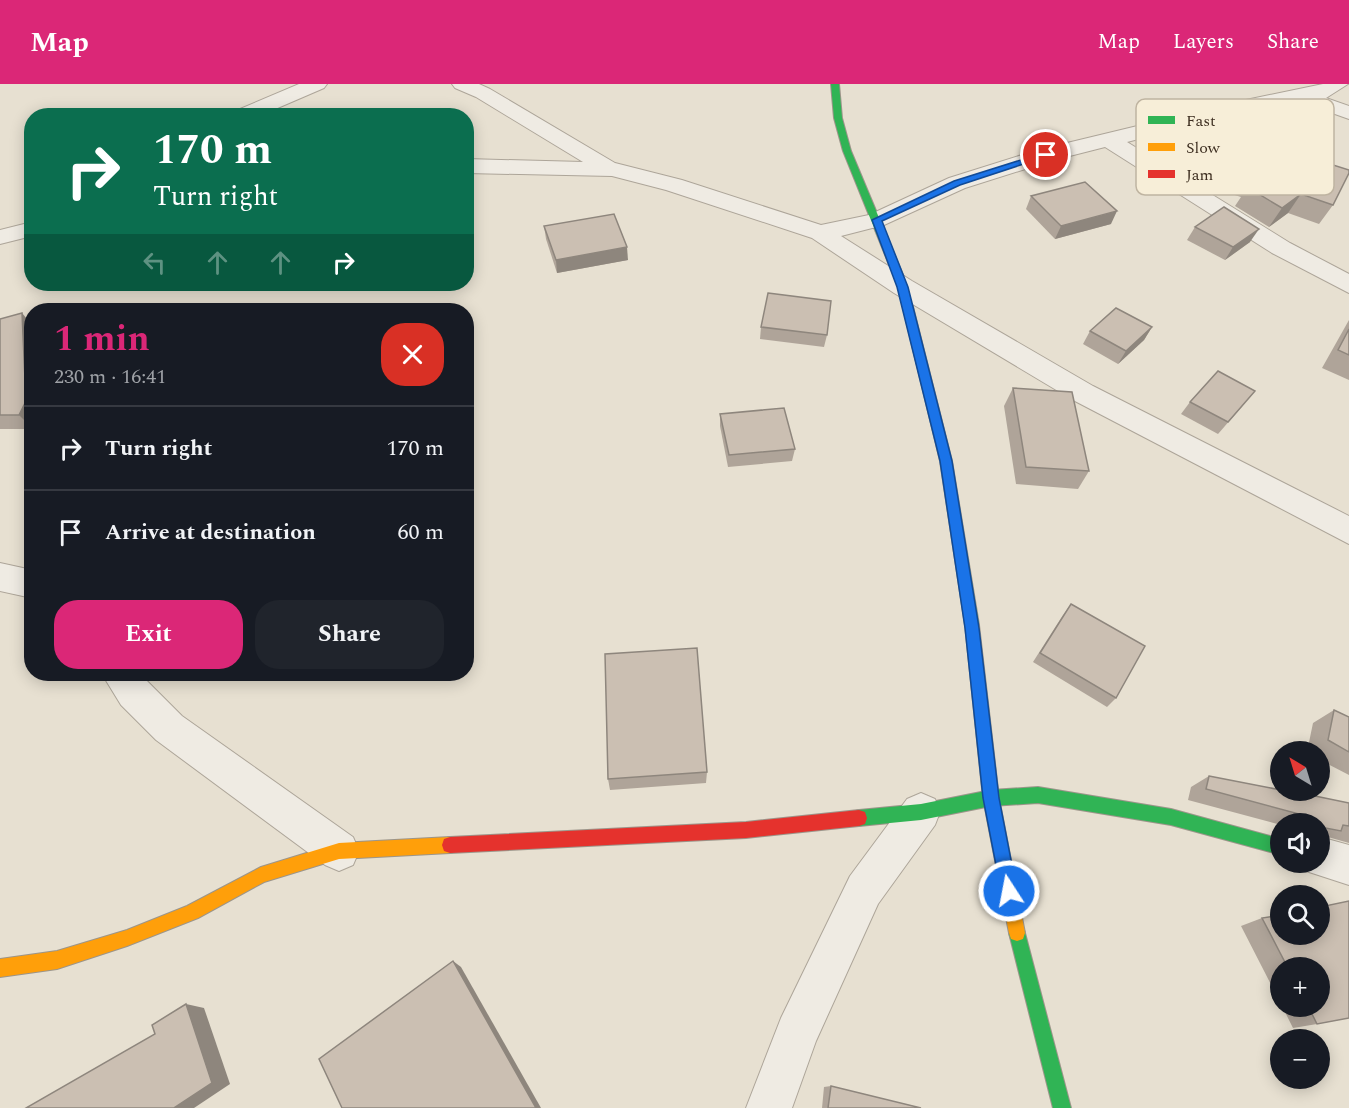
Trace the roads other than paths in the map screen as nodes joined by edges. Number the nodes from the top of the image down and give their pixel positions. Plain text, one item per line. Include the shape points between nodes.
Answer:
1 (317, 84) edge
2 (462, 84) edge
3 (835, 84) edge
4 (1338, 84) edge
5 (267, 93) edge
6 (1303, 96) junction
7 (1286, 99) edge
8 (1311, 99) edge
9 (1334, 107) edge
10 (249, 108) edge
11 (1349, 113) edge
12 (1136, 133) edge
13 (1109, 140) junction
14 (1136, 157) edge
15 (474, 166) edge
16 (613, 170) junction
17 (1197, 195) edge
18 (876, 220) junction
19 (24, 231) edge
20 (820, 233) junction
21 (0, 237) edge
22 (1349, 285) edge
23 (903, 287) junction
24 (1349, 531) edge
25 (0, 577) edge
26 (24, 582) edge
27 (124, 681) edge
28 (991, 798) junction
29 (921, 812) junction
30 (1270, 844) edge
31 (339, 851) junction
32 (1330, 860) edge
33 (1349, 865) edge
34 (0, 969) edge
35 (769, 1108) edge
36 (1062, 1108) edge

1 - 5 street
2 - 16 street
3 - 18 street via 837,118
4 - 6 street via 1324,92
5 - 10 street
6 - 7 street
6 - 8 street
9 - 11 street
12 - 13 street
13 - 14 street
13 - 18 street via 957,183
15 - 16 street
16 - 20 street via 674,185
17 - 22 street
18 - 20 street
18 - 23 street
19 - 21 street
20 - 23 street
23 - 24 street via 1083,393
23 - 28 street via 946,461 972,628
25 - 26 street
27 - 31 street via 169,728
28 - 29 street
28 - 30 street via 1049,796 1171,817
28 - 36 street via 1018,938
29 - 31 street via 746,830
29 - 35 street via 864,890 797,1034
31 - 34 street via 261,875 192,912 128,938 57,960
32 - 33 street

